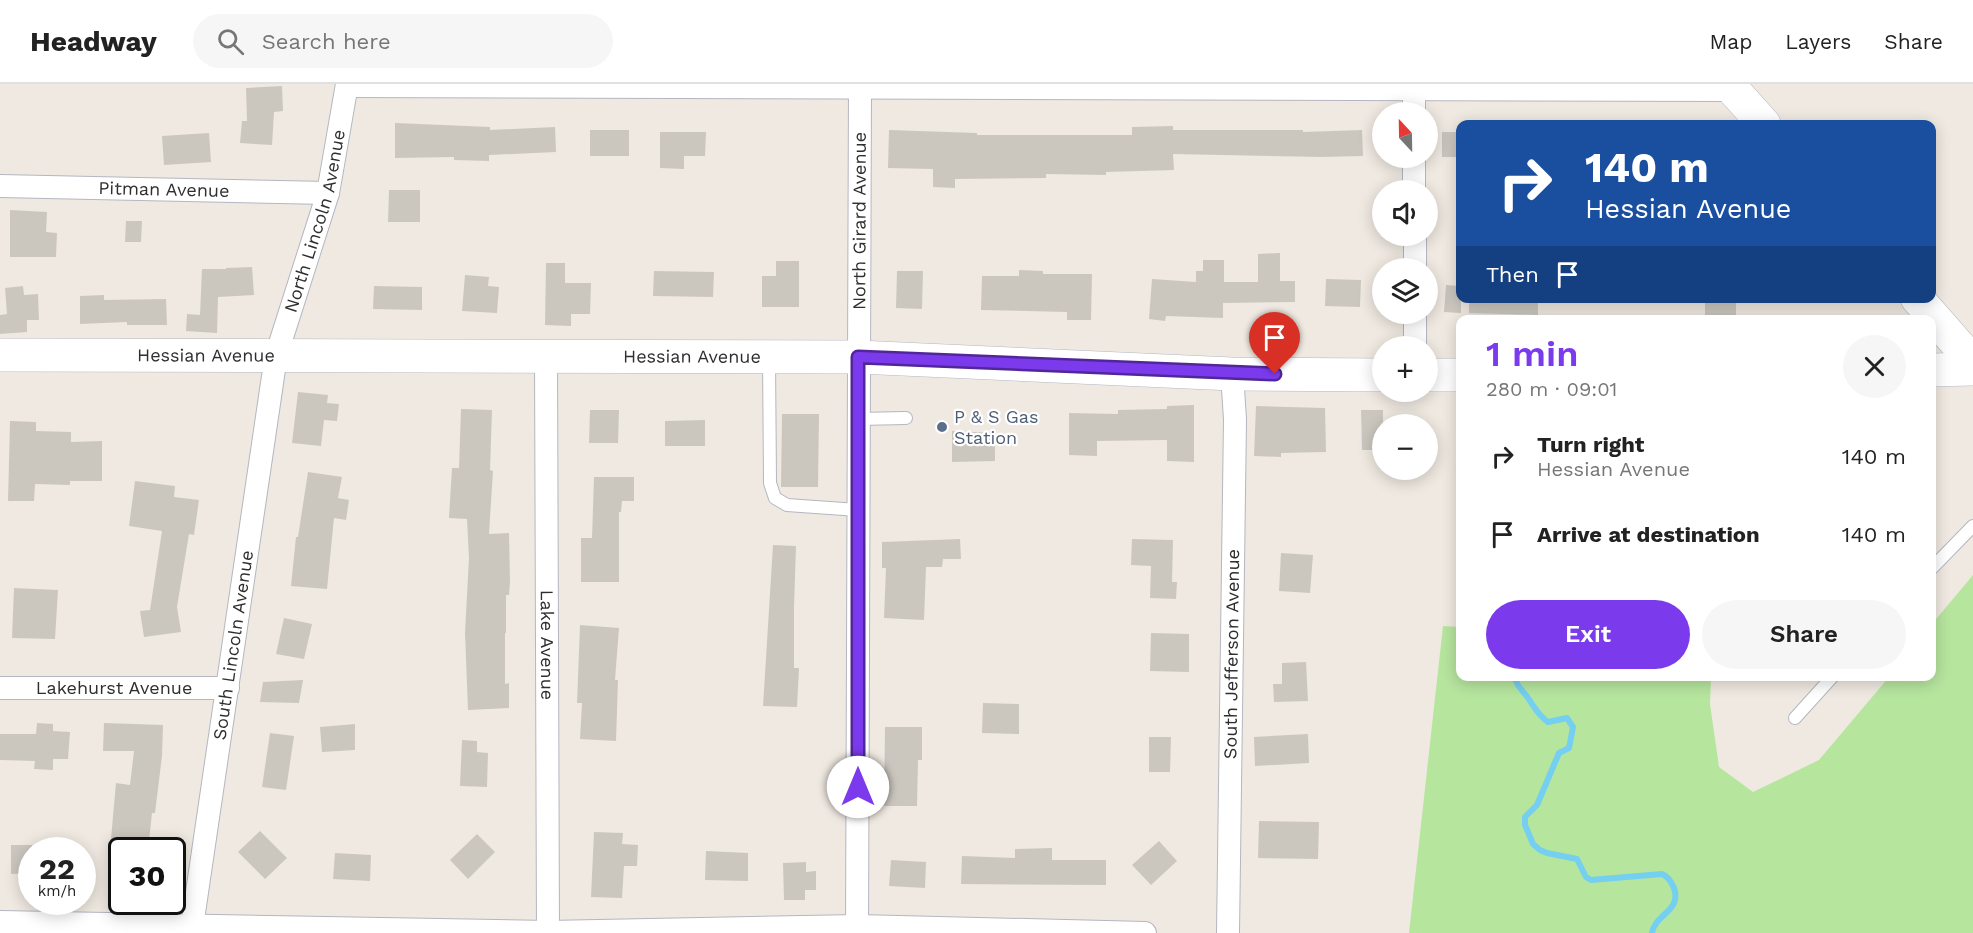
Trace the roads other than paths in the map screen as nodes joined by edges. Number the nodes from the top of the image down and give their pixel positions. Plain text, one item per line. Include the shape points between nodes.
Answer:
1 (347, 85) edge
2 (860, 86) edge
3 (1730, 87) edge
4 (1414, 96) edge
5 (1760, 120) edge
6 (0, 186) edge
7 (328, 193) junction
8 (1921, 303) edge
9 (1932, 315) edge
10 (1936, 320) edge
11 (0, 355) edge
12 (546, 355) junction
13 (276, 356) junction
14 (769, 356) junction
15 (858, 357) junction
16 (1973, 362) edge
17 (1973, 369) edge
18 (1936, 370) edge
19 (1232, 374) junction
20 (1372, 375) edge
21 (1438, 375) edge
22 (1456, 375) edge
23 (906, 418) dead end
24 (858, 419) junction
25 (858, 510) junction
26 (1973, 526) edge
27 (1936, 564) edge
28 (1828, 681) edge
29 (0, 688) edge
30 (228, 688) junction
31 (1795, 718) dead end
32 (0, 922) edge
33 (858, 929) edge
34 (192, 930) edge
35 (548, 933) edge
36 (1145, 933) edge
37 (1228, 933) edge

1 - 2 street
1 - 7 street, North Lincoln Avenue
2 - 4 street
2 - 15 street, North Girard Avenue
3 - 4 street
3 - 5 main road
6 - 7 street, Pitman Avenue
7 - 13 street, North Lincoln Avenue
8 - 9 main road
10 - 16 main road
11 - 13 main road, Hessian Avenue
12 - 13 main road, Hessian Avenue
12 - 14 main road, Hessian Avenue
12 - 35 street, Lake Avenue
13 - 30 street, South Lincoln Avenue
14 - 15 main road, Hessian Avenue
14 - 25 lane via 770,483 775,498 787,505
15 - 19 main road, Hessian Avenue
15 - 24 street, North Girard Avenue
17 - 18 main road
19 - 20 main road, Hessian Avenue
19 - 37 street, South Jefferson Avenue via 1235,419
21 - 22 main road
23 - 24 lane
24 - 25 street, North Girard Avenue
25 - 33 street, North Girard Avenue
26 - 27 lane
28 - 31 lane
29 - 30 street, Lakehurst Avenue
30 - 34 street, South Lincoln Avenue
32 - 34 street
33 - 35 street
33 - 36 street
34 - 35 street

